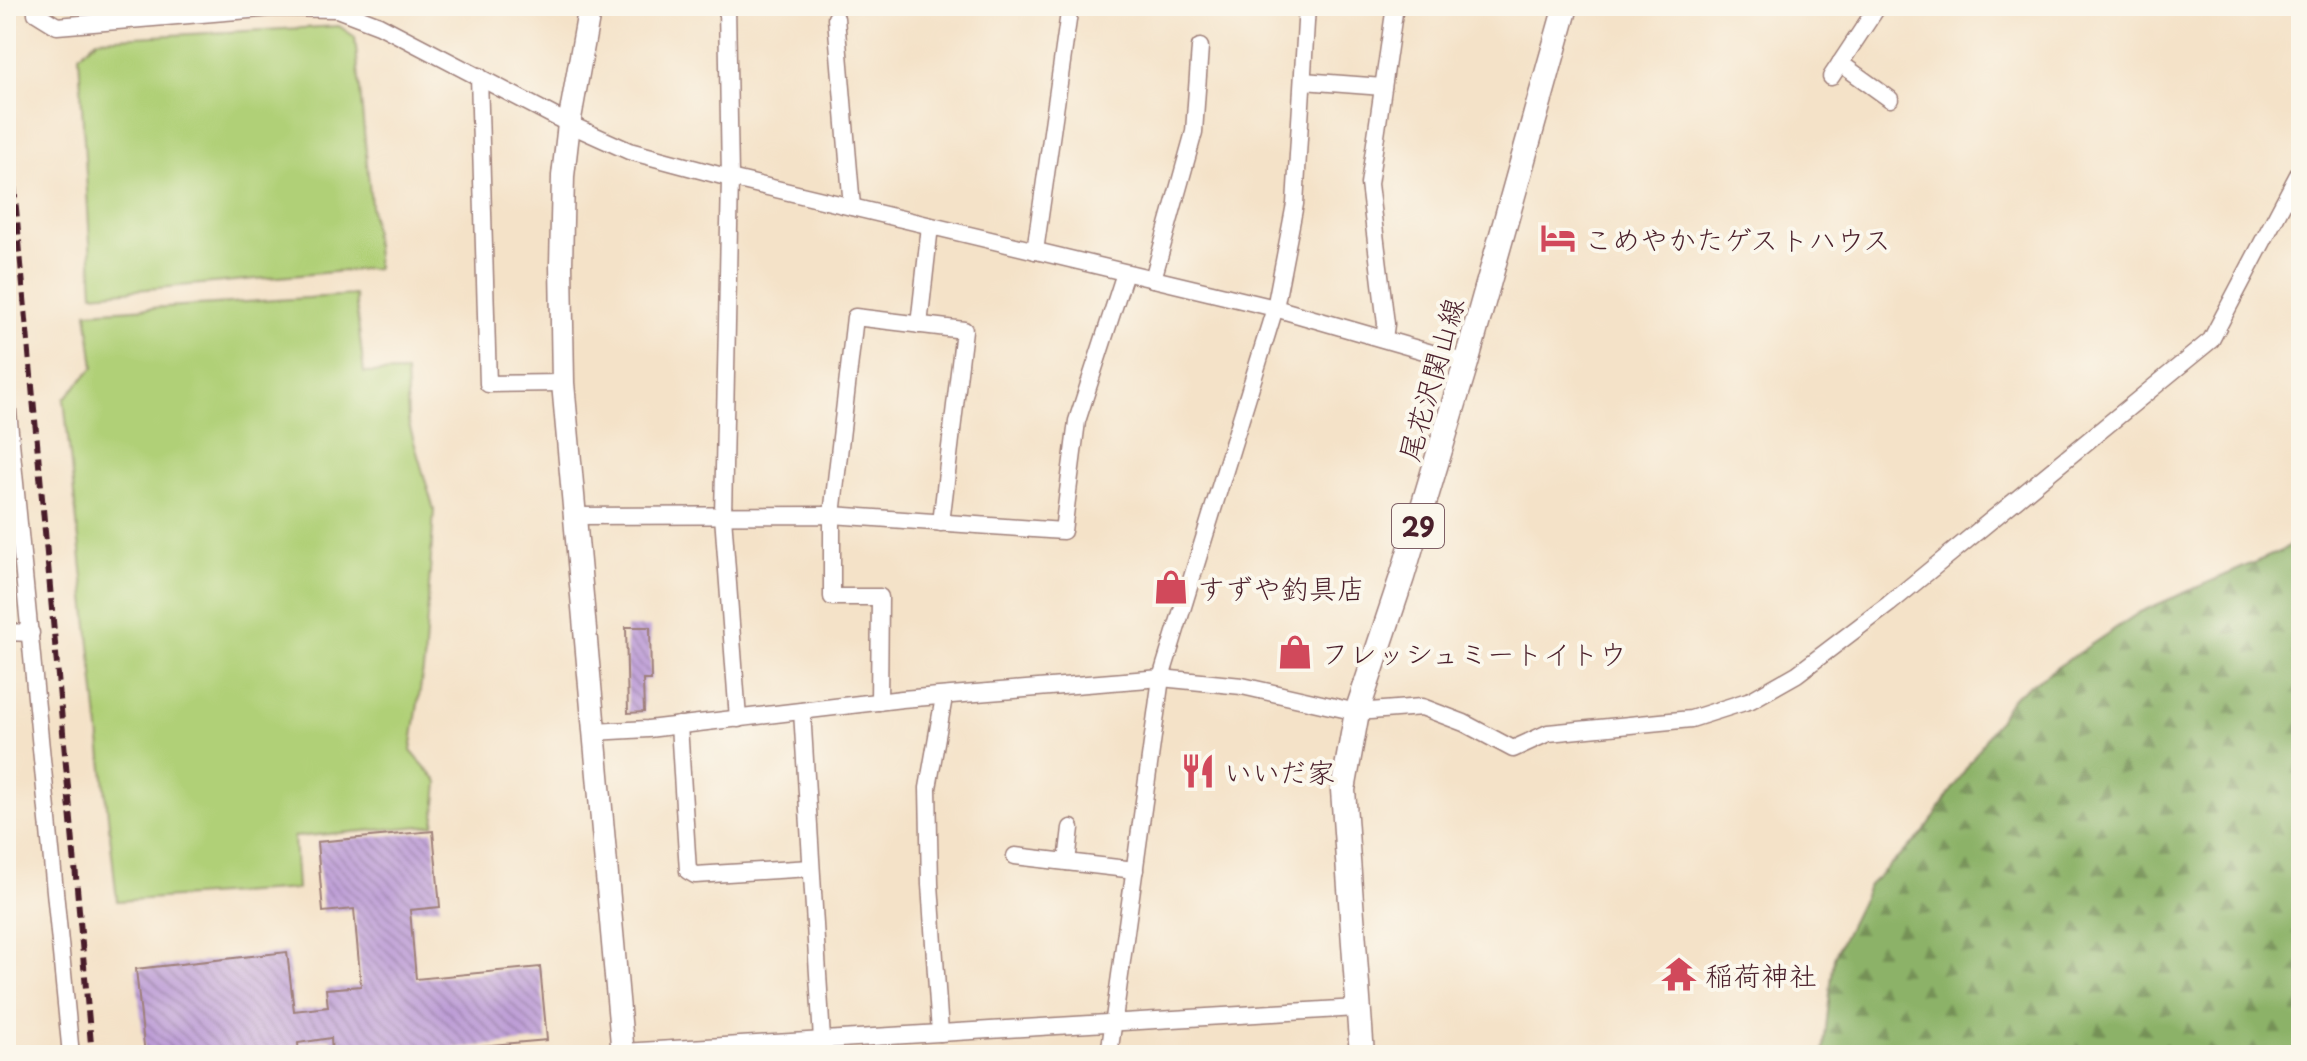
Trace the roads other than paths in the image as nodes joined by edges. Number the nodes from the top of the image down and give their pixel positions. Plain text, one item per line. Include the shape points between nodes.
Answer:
1 (36, 6) edge
2 (590, 6) edge
3 (727, 6) edge
4 (1070, 6) edge
5 (1307, 6) edge
6 (1395, 6) edge
7 (1566, 6) edge
8 (1878, 6) edge
9 (2292, 6) edge
10 (2301, 11) edge
11 (836, 18) dead end
12 (1200, 47) dead end
13 (479, 76) junction
14 (1303, 81) junction
15 (1383, 87) junction
16 (1890, 99) dead end
17 (569, 124) junction
18 (2301, 169) edge
19 (730, 178) junction
20 (852, 207) junction
21 (930, 226) junction
22 (1035, 251) junction
23 (1125, 273) junction
24 (1153, 279) junction
25 (1275, 308) junction
26 (919, 325) junction
27 (1384, 339) junction
28 (1466, 363) junction
29 (563, 383) junction
30 (6, 391) edge
31 (832, 515) junction
32 (574, 516) junction
33 (723, 516) junction
34 (941, 523) junction
35 (6, 632) edge
36 (31, 633) junction
37 (1161, 678) junction
38 (944, 697) junction
39 (879, 702) junction
40 (802, 711) junction
41 (1357, 712) junction
42 (738, 719) junction
43 (679, 725) junction
44 (594, 732) junction
45 (1071, 828) dead end
46 (1015, 856) dead end
47 (1067, 862) junction
48 (811, 868) junction
49 (1135, 870) junction
50 (1357, 1008) junction
51 (1113, 1023) junction
52 (940, 1033) junction
53 (822, 1040) junction
54 (623, 1054) edge
55 (71, 1055) edge
56 (1109, 1055) edge
57 (1362, 1055) edge

1 - 13 street via 36,13 57,26 273,8 337,9
2 - 17 street
3 - 19 street
4 - 22 street
5 - 14 street
6 - 15 street
7 - 28 main road, 尾花沢関山線 / 29
8 - 16 street via 1836,70
9 - 10 street
11 - 20 street
12 - 24 street via 1194,132
13 - 17 street
13 - 29 street via 488,384
14 - 15 street
14 - 25 street via 1295,204
15 - 27 street via 1369,184
17 - 19 street via 629,151
17 - 29 street via 561,235
18 - 41 street via 2211,340 1797,674 1751,700 1691,719 1548,733 1513,749 1422,707
19 - 20 street
19 - 33 street
20 - 21 street
21 - 22 street
21 - 26 street
22 - 23 street
23 - 24 street
23 - 34 street via 1077,421 1063,531
24 - 25 street
25 - 27 street
25 - 37 street
26 - 31 street via 855,317
26 - 34 street via 964,330
27 - 28 street
28 - 41 main road, 尾花沢関山線 / 29
29 - 32 street
30 - 36 street
31 - 33 street
31 - 34 street
31 - 39 street via 832,597 880,597
32 - 33 street
32 - 44 street
33 - 42 street
35 - 36 street
36 - 55 street
37 - 38 street
37 - 41 street via 1242,686
37 - 49 street
38 - 39 street
38 - 52 street via 928,788
39 - 40 street
40 - 42 street
40 - 48 street
41 - 50 main road, 尾花沢関山線 / 29 via 1343,790
42 - 43 street
43 - 44 street
43 - 48 street via 688,871 695,875
44 - 54 street
45 - 47 street
46 - 47 street
47 - 49 street
48 - 53 street
49 - 51 street
50 - 51 street
50 - 57 main road, 尾花沢関山線 / 29
51 - 52 street
51 - 56 street
52 - 53 street
53 - 54 street

